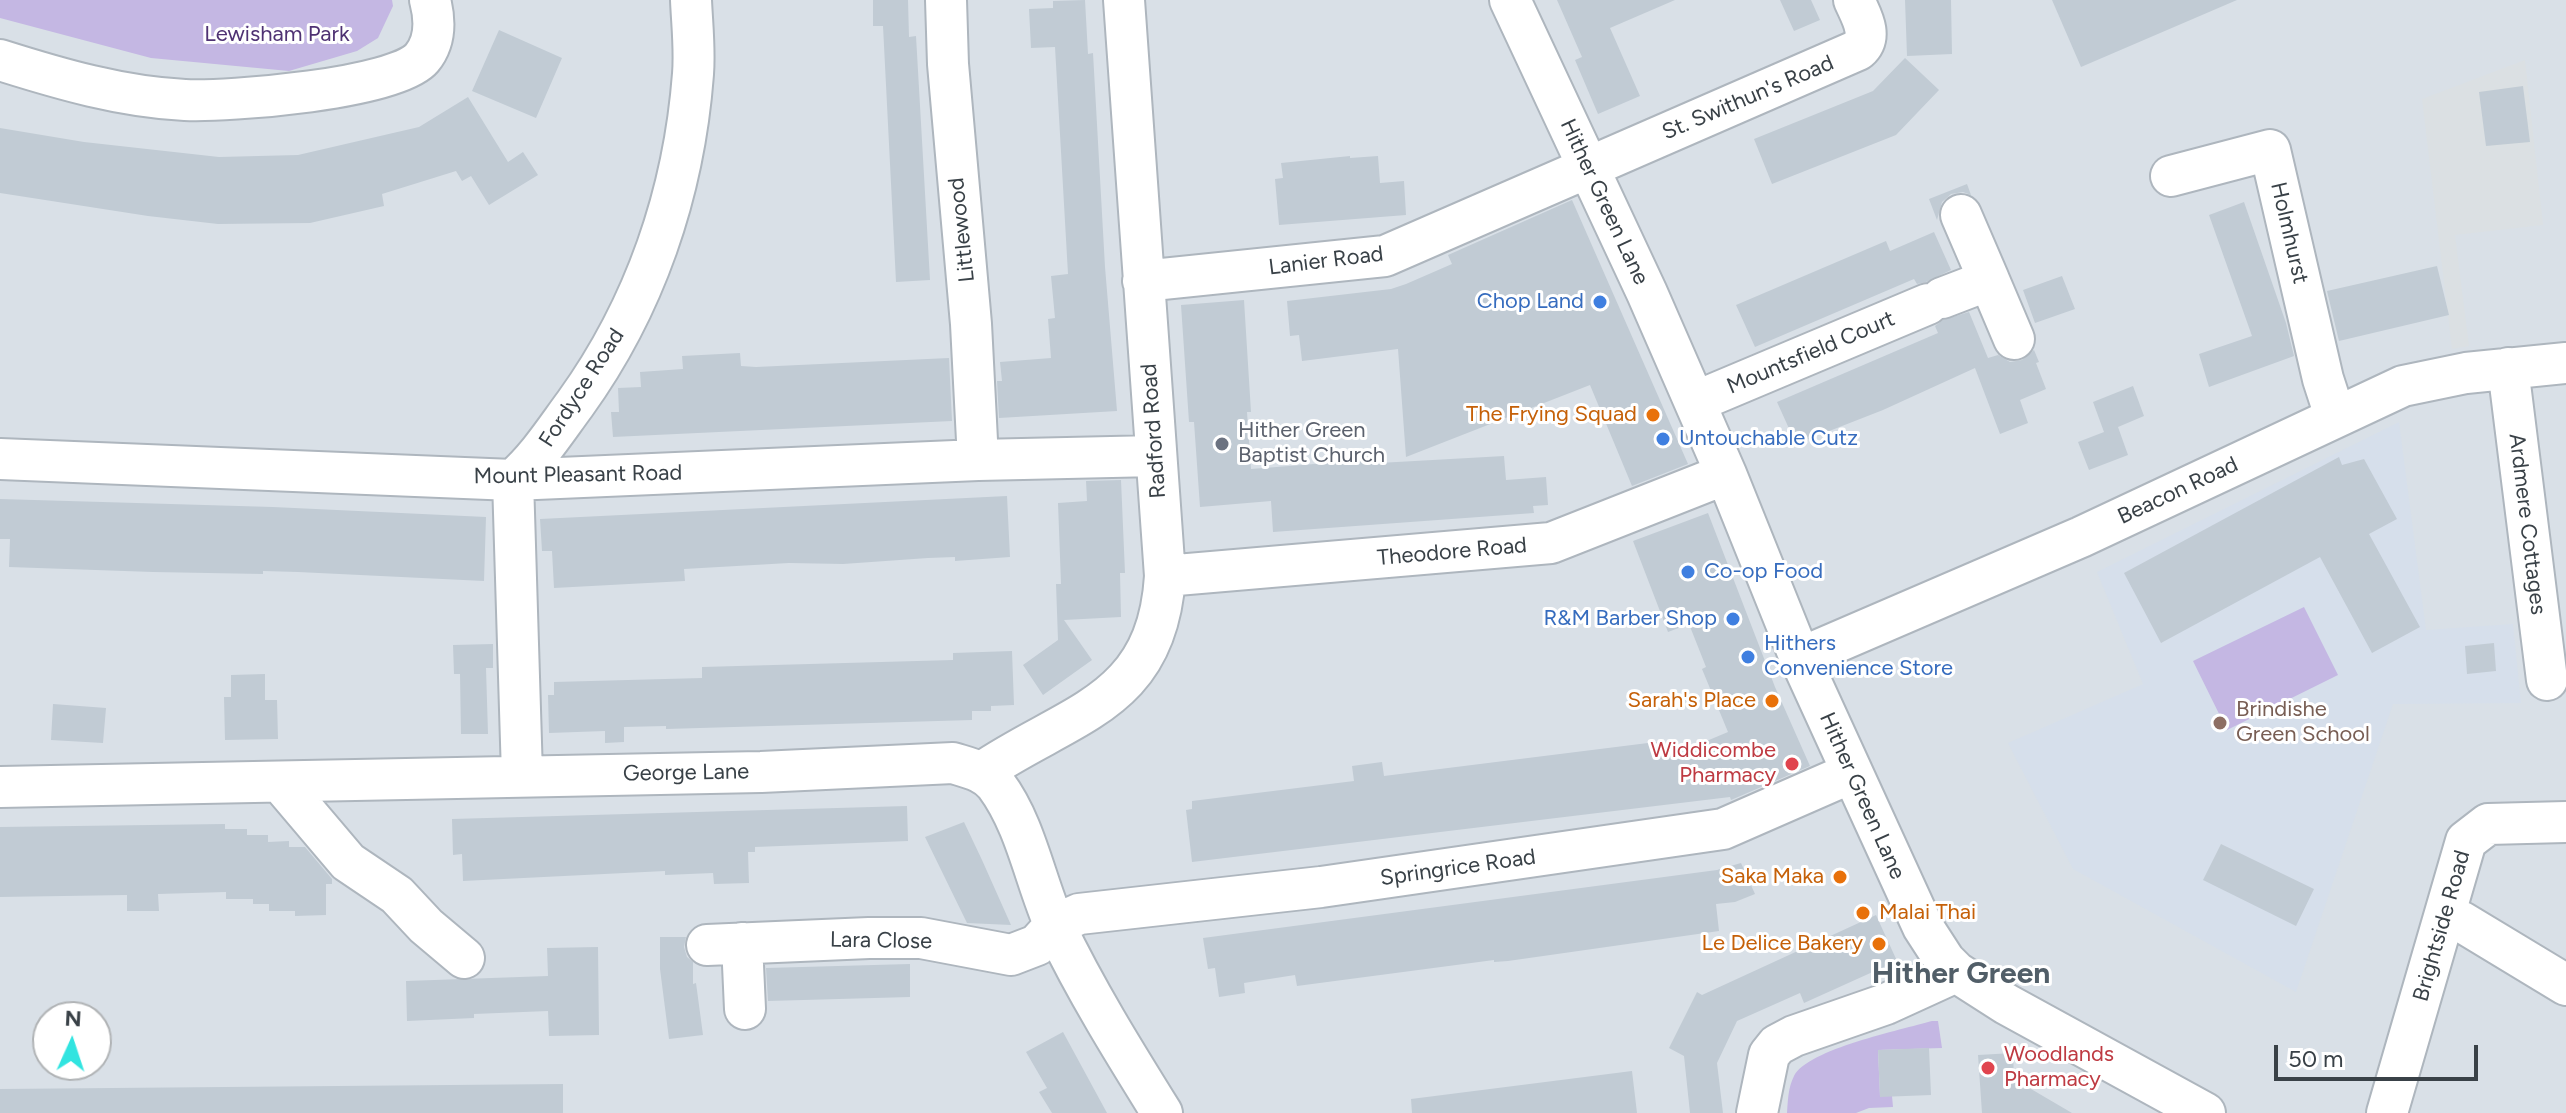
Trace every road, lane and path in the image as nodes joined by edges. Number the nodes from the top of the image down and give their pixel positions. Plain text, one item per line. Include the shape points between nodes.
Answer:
1 (430, 0) edge
2 (691, 0) edge
3 (946, 0) edge
4 (1124, 0) edge
5 (1510, 0) edge
6 (1854, 0) edge
7 (0, 60) edge
8 (1588, 167) junction
9 (2171, 176) dead end
10 (1961, 215) dead end
11 (1989, 280) junction
12 (1143, 281) junction
13 (2014, 339) dead end
14 (2566, 363) edge
15 (2508, 368) junction
16 (1695, 402) junction
17 (2335, 416) junction
18 (1156, 456) junction
19 (0, 459) edge
20 (978, 460) junction
21 (1726, 474) junction
22 (513, 480) junction
23 (1165, 576) junction
24 (2552, 607) edge
25 (1800, 658) junction
26 (2547, 680) dead end
27 (982, 772) junction
28 (1851, 773) junction
29 (522, 775) junction
30 (281, 783) junction
31 (0, 787) edge
32 (2566, 822) edge
33 (2445, 917) junction
34 (1055, 925) junction
35 (464, 958) dead end
36 (1956, 972) junction
37 (2566, 985) edge
38 (745, 1009) dead end
39 (1162, 1113) edge
40 (1757, 1113) edge
41 (2205, 1113) edge
42 (2387, 1113) edge

1 - 7 street via 435,20 421,60 390,75 265,98 184,100 100,88
2 - 22 street, Fordyce Road via 694,70 688,125 664,231 626,322 588,386 534,461
3 - 20 street, Littlewood
4 - 12 street, Radford Road
5 - 8 street, Hither Green Lane
6 - 8 street, St. Swithun's Road via 1867,35 1858,50
8 - 12 street, Lanier Road via 1385,256
8 - 16 street, Hither Green Lane
9 - 17 street, Holmhurst via 2270,150
10 - 11 street
11 - 13 street
11 - 16 street, Mountsfield Court
12 - 18 street, Radford Road
14 - 15 street, Beacon Road
15 - 17 street, Beacon Road via 2403,386
15 - 24 street, Ardmere Cottages
16 - 21 street, Hither Green Lane
17 - 25 street, Beacon Road via 2081,537
18 - 20 street, Mount Pleasant Road
18 - 23 street, Radford Road
19 - 22 street, Mount Pleasant Road
20 - 22 street, Mount Pleasant Road
21 - 23 street, Theodore Road via 1551,543
21 - 25 street, Hither Green Lane
22 - 29 street
23 - 27 street, Radford Road via 1153,641 1132,673 1090,711
24 - 26 street, Ardmere Cottages
25 - 28 street, Hither Green Lane
27 - 29 street, George Lane via 953,763
27 - 34 street via 996,785 1016,823
28 - 34 street, Springrice Road via 1723,829 1321,887 1079,914
28 - 36 street, Hither Green Lane via 1923,927
29 - 30 street, George Lane
30 - 31 street, George Lane
30 - 35 street via 348,862 397,895
32 - 33 street, Brightside Road via 2512,822 2478,829 2466,841
33 - 37 street
33 - 42 street, Brightside Road
34 - 38 street, Lara Close via 1037,945 1011,955 921,938 725,944
34 - 39 street via 1106,1024
36 - 40 street via 1918,992 1777,1045 1769,1055
36 - 41 street, Hither Green Lane

